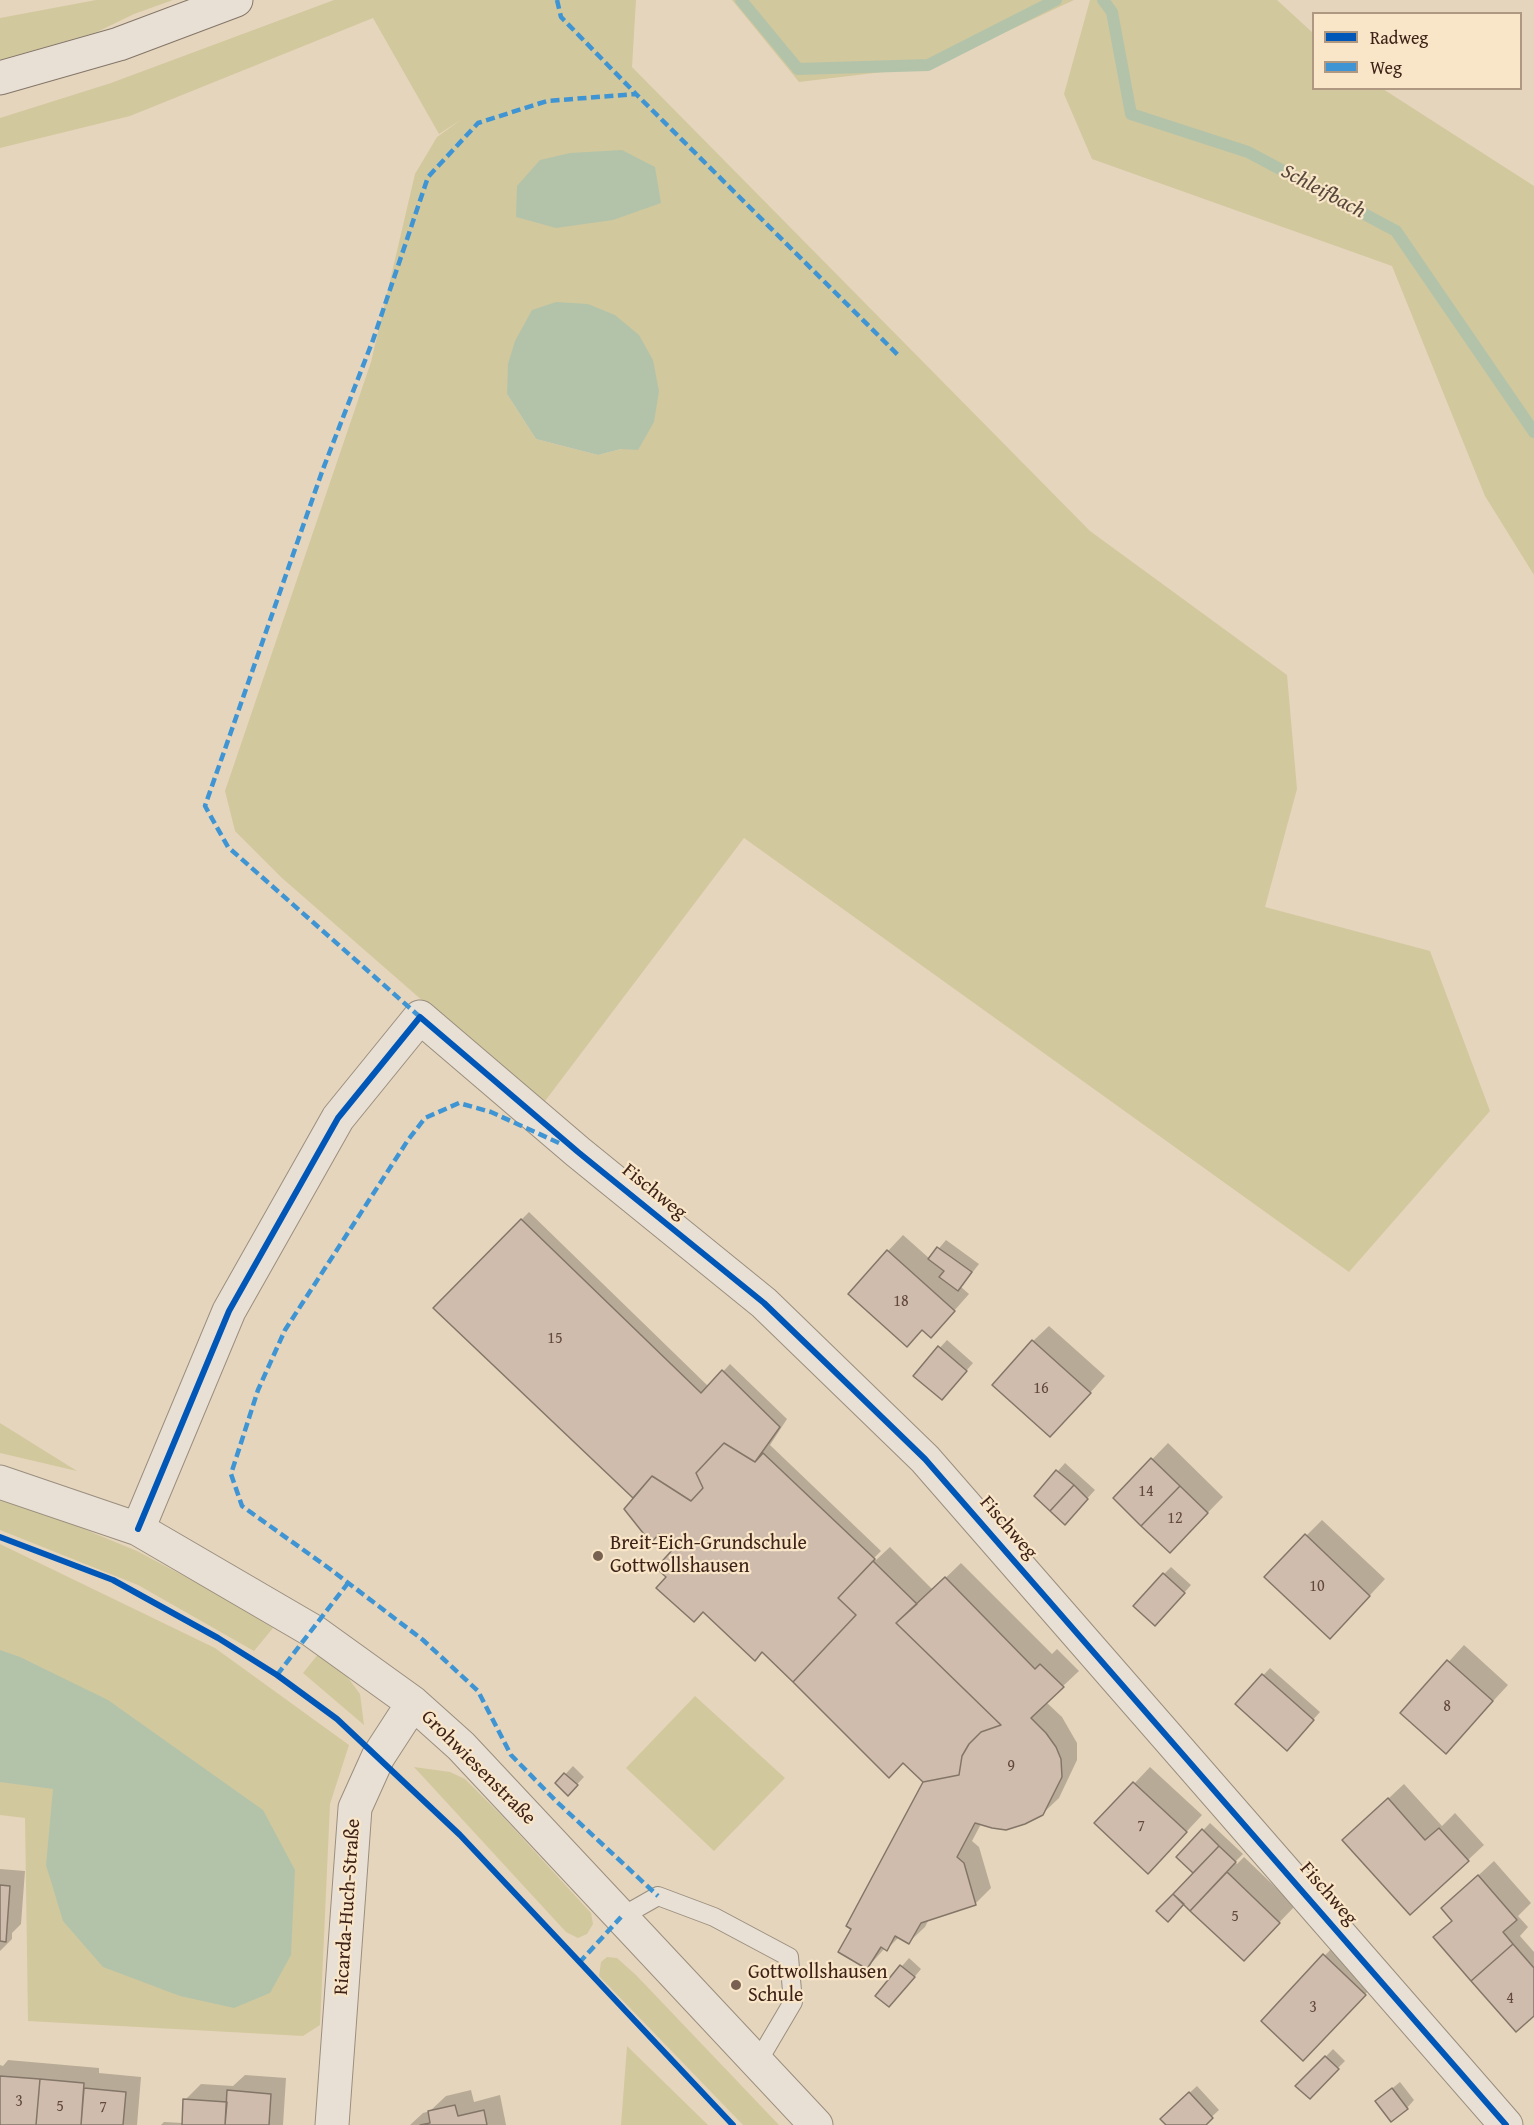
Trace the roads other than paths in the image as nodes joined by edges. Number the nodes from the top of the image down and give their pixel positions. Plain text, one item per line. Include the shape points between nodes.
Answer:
1 (236, 0) edge
2 (0, 78) edge
3 (0, 1482) edge
4 (138, 1529) junction
5 (413, 1703) junction
6 (621, 1917) junction
7 (757, 2063) junction
8 (332, 2125) edge
9 (816, 2125) edge
10 (1506, 2125) edge

1 - 2 street via 119,44
3 - 4 street, Grohwiesenstraße
4 - 5 street, Grohwiesenstraße via 313,1631
4 - 10 street, Fischweg via 229,1311 338,1118 420,1017 764,1303 925,1459
5 - 6 street, Grohwiesenstraße via 461,1746
5 - 8 street, Ricarda-Huch-Straße via 378,1757 355,1808
6 - 7 street, Grohwiesenstraße
6 - 7 lane via 658,1896 714,1917 789,1958 793,2002
7 - 9 street, Grohwiesenstraße

